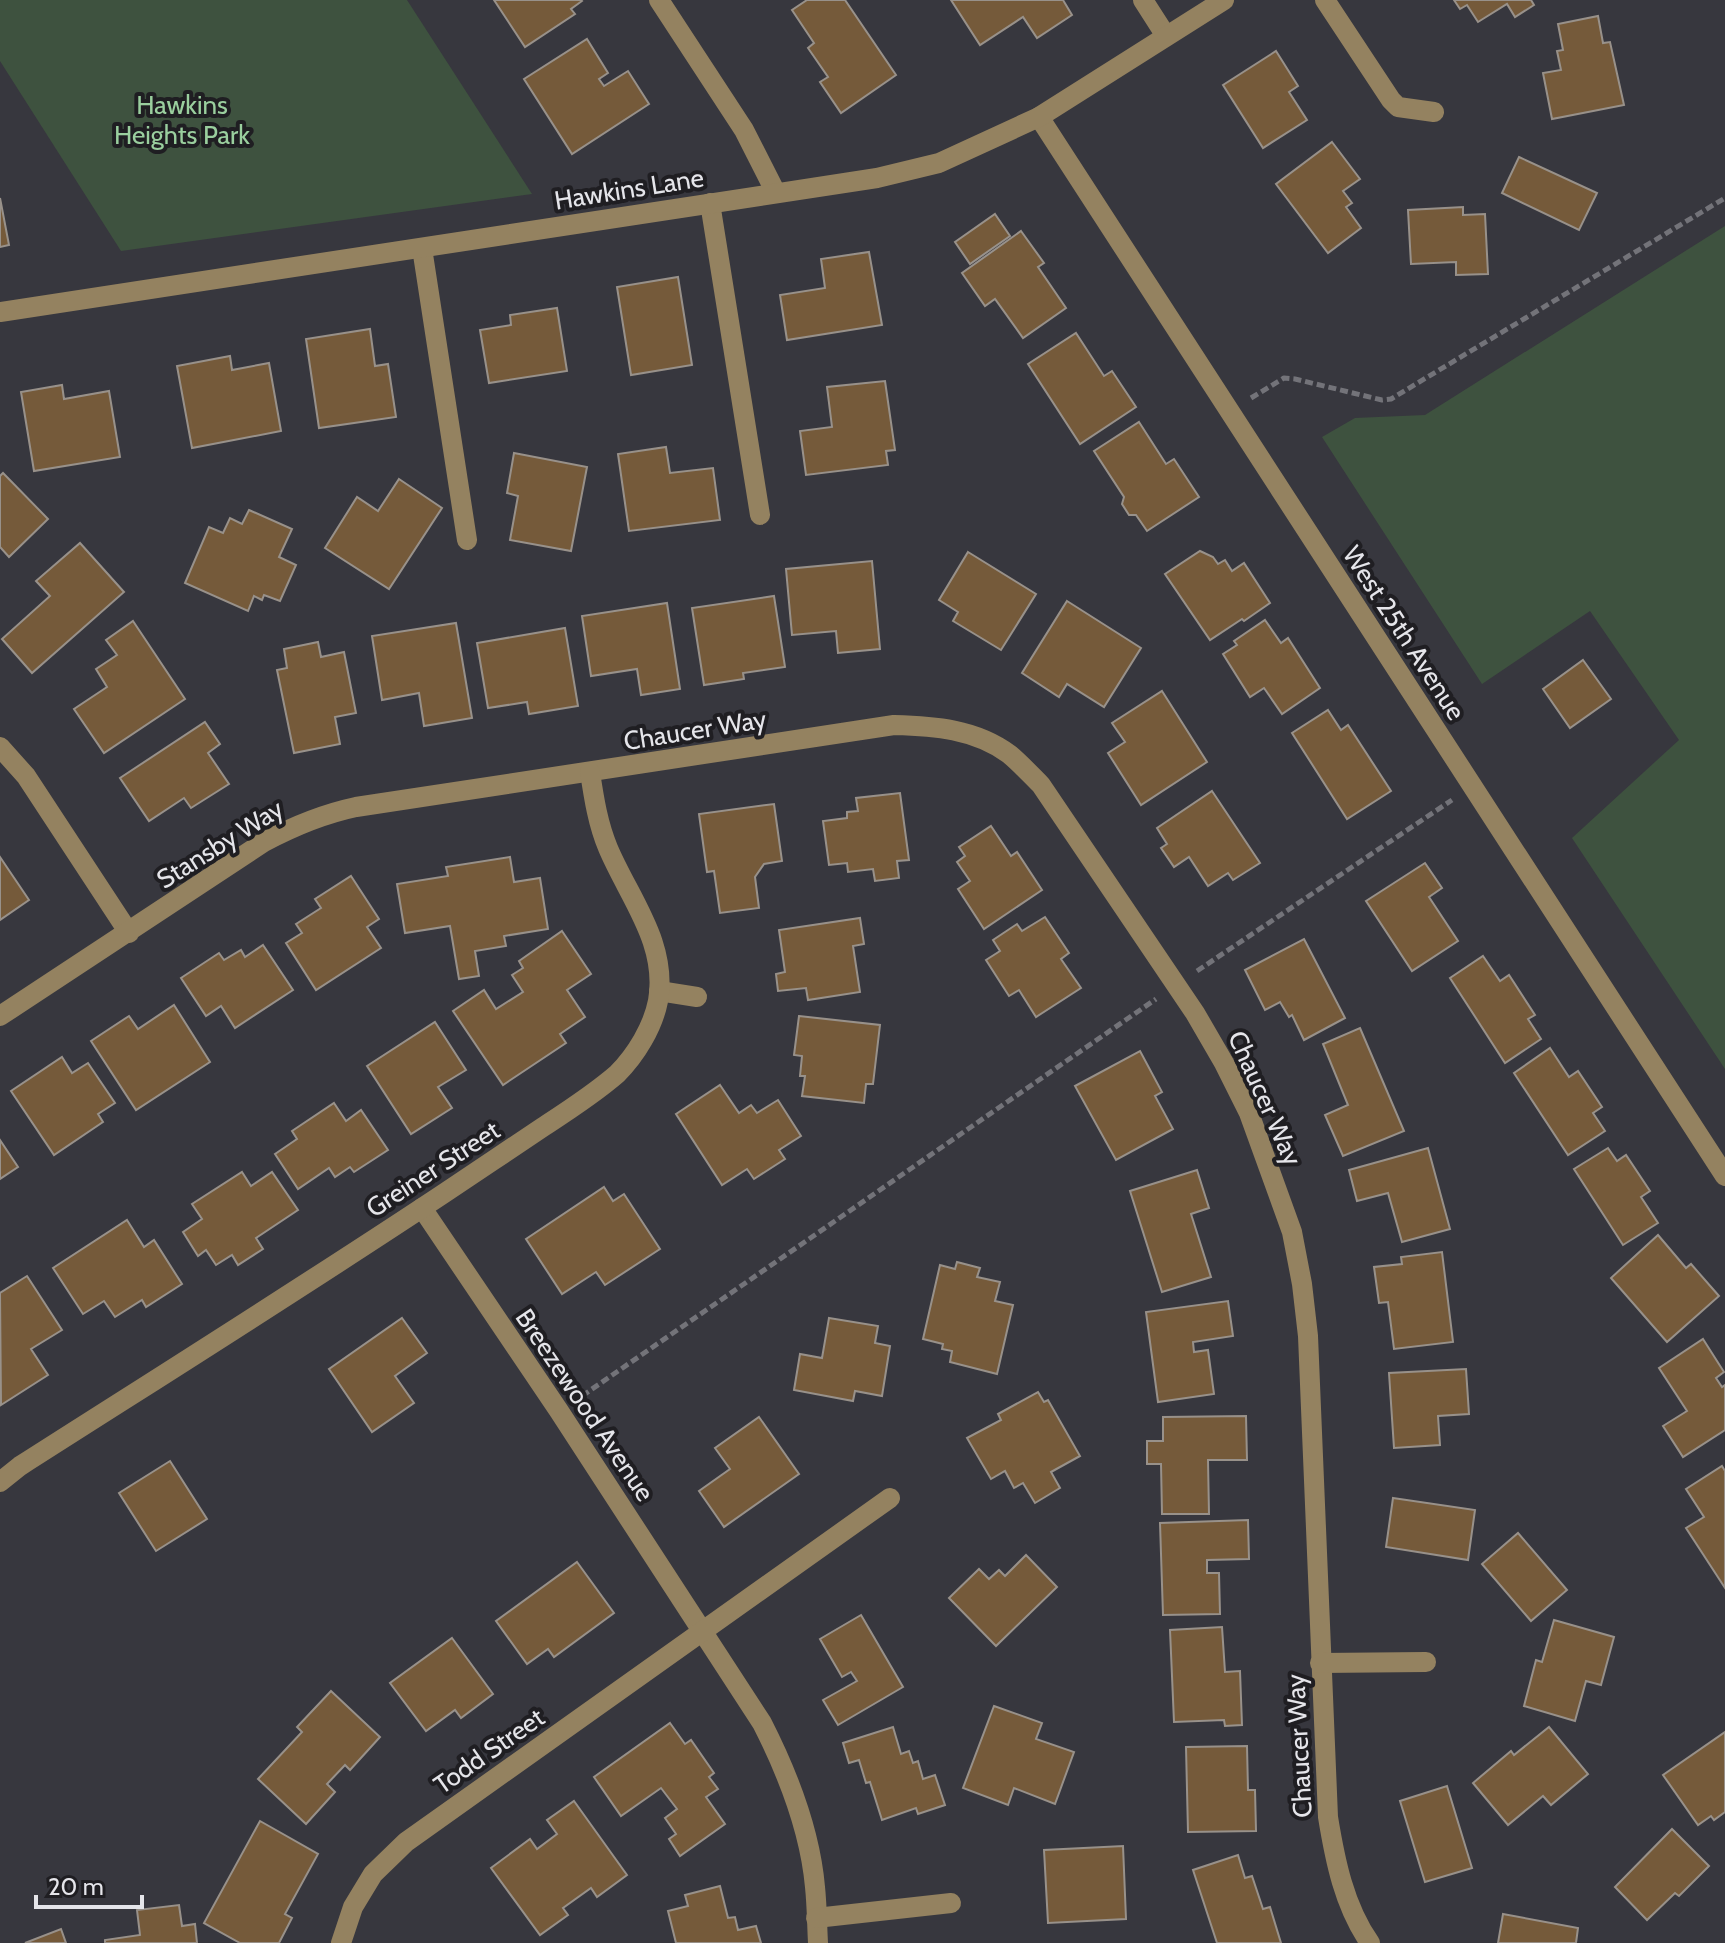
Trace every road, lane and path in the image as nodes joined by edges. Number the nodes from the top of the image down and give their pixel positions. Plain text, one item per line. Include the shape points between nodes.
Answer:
1 (659, 0) edge
2 (1143, 0) edge
3 (1224, 0) edge
4 (1325, 0) edge
5 (1166, 36) junction
6 (1434, 112) dead end
7 (1039, 117) junction
8 (776, 193) junction
9 (1725, 198) edge
10 (710, 203) junction
11 (422, 248) junction
12 (0, 312) edge
13 (1229, 412) junction
14 (760, 515) dead end
15 (467, 540) dead end
16 (0, 747) edge
17 (590, 772) junction
18 (1472, 787) junction
19 (129, 933) junction
20 (1177, 985) junction
21 (659, 991) junction
22 (697, 997) dead end
23 (0, 1016) edge
24 (1725, 1176) edge
25 (422, 1208) junction
26 (559, 1411) junction
27 (0, 1482) edge
28 (890, 1498) dead end
29 (702, 1631) junction
30 (1426, 1662) dead end
31 (1320, 1663) junction
32 (951, 1903) dead end
33 (816, 1918) junction
34 (341, 1943) edge
35 (818, 1943) edge
36 (1370, 1943) edge

1 - 8 street via 744,130
2 - 5 street
3 - 5 street, Hawkins Lane
4 - 6 street via 1391,100 1398,107
5 - 7 street, Hawkins Lane
7 - 8 street, Hawkins Lane via 939,163
7 - 13 street, West 25th Avenue
8 - 10 street, Hawkins Lane
9 - 13 path via 1391,399 1284,378
10 - 11 street, Hawkins Lane
10 - 14 street
11 - 12 street, Hawkins Lane
11 - 15 street
13 - 18 street, West 25th Avenue
16 - 19 street via 26,776
17 - 19 street, Stansby Way via 356,807 312,819 264,842
17 - 20 street, Chaucer Way via 894,725 969,733 1008,753 1041,785
17 - 21 street, Greiner Street via 607,845 655,947
18 - 20 path
18 - 24 street, West 25th Avenue
19 - 23 street, Stansby Way
20 - 26 path
20 - 31 street, Chaucer Way via 1249,1113 1292,1232 1308,1336
21 - 22 street
21 - 25 street, Greiner Street via 651,1024 620,1071
25 - 26 street, Breezewood Avenue
25 - 27 street, Greiner Street
26 - 29 street, Breezewood Avenue
28 - 29 street
29 - 33 street, Breezewood Avenue via 762,1723 789,1783 810,1856
29 - 34 street, Todd Street via 406,1842 373,1874 353,1907
30 - 31 street
31 - 36 street, Chaucer Way via 1332,1846 1349,1905
32 - 33 street
33 - 35 street, Breezewood Avenue

